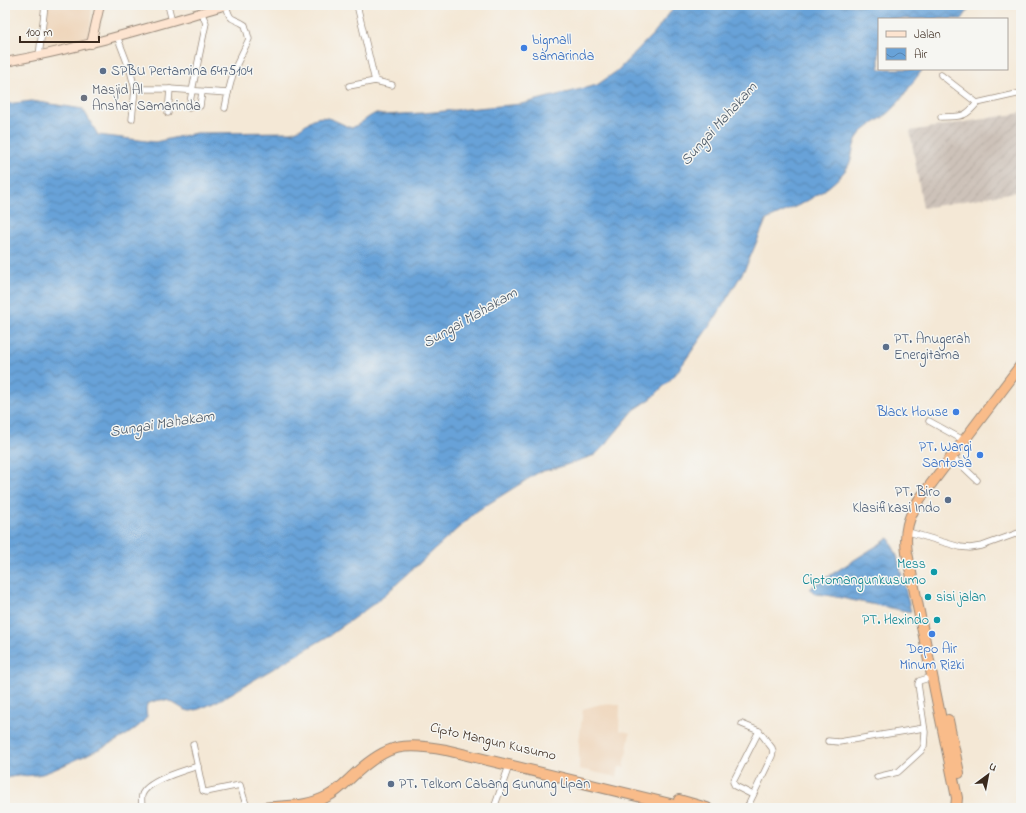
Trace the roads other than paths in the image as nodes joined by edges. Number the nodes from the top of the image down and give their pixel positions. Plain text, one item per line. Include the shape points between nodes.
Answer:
1 (45, 5) edge
2 (100, 5) edge
3 (175, 5) edge
4 (226, 5) edge
5 (357, 5) edge
6 (169, 6) edge
7 (201, 12) junction
8 (172, 21) junction
9 (117, 36) junction
10 (91, 44) junction
11 (39, 56) junction
12 (5, 62) edge
13 (941, 75) dead end
14 (375, 80) junction
15 (392, 85) dead end
16 (349, 86) dead end
17 (135, 89) junction
18 (170, 89) junction
19 (192, 91) junction
20 (202, 92) junction
21 (228, 93) junction
22 (1021, 93) edge
23 (977, 103) junction
24 (200, 106) dead end
25 (189, 108) dead end
26 (225, 108) dead end
27 (168, 113) dead end
28 (941, 117) dead end
29 (132, 119) dead end
30 (1021, 365) edge
31 (1021, 374) edge
32 (930, 421) dead end
33 (964, 441) junction
34 (957, 461) junction
35 (977, 480) dead end
36 (1021, 532) edge
37 (912, 533) junction
38 (932, 677) junction
39 (742, 724) dead end
40 (924, 728) junction
41 (759, 730) junction
42 (828, 741) dead end
43 (193, 744) dead end
44 (198, 766) junction
45 (509, 766) junction
46 (561, 775) junction
47 (877, 777) dead end
48 (753, 796) junction
49 (287, 805) junction
50 (142, 808) edge
51 (247, 808) edge
52 (262, 808) edge
53 (494, 808) edge
54 (687, 808) edge
55 (707, 808) edge
56 (747, 808) edge
57 (956, 808) edge
58 (961, 808) edge

1 - 11 street
2 - 10 main road
3 - 6 street
4 - 7 main road
4 - 21 street via 229,16 245,24 249,39 234,70
5 - 14 street
6 - 8 street
7 - 8 main road
7 - 19 street via 206,23
8 - 9 main road
9 - 10 main road
9 - 17 street
10 - 11 main road
11 - 12 main road
13 - 23 street
14 - 15 street
14 - 16 street
17 - 18 street
17 - 29 street
18 - 19 street
18 - 27 street
19 - 20 street
19 - 25 street
20 - 21 street
20 - 24 street
21 - 26 street
22 - 23 street
23 - 28 street via 964,116
30 - 33 highway
31 - 34 highway
32 - 33 street
33 - 38 highway via 919,500 906,527 907,553
34 - 35 street
34 - 37 highway via 923,506
36 - 37 street via 970,548
37 - 58 highway via 927,628 960,779
38 - 40 street via 919,681 918,684
38 - 57 highway via 957,798
39 - 41 street
40 - 42 street via 839,742
40 - 47 street via 925,739 921,751 898,772
41 - 48 street via 773,752
41 - 48 street via 733,782 735,786
43 - 44 street
44 - 50 street via 162,778 145,790 142,795
44 - 51 street via 203,791 240,784
45 - 46 highway, Cipto Mangun Kusumo
45 - 49 highway, Cipto Mangun Kusumo via 446,750 415,745 403,746 377,757 329,796 296,807
45 - 53 street
46 - 49 highway, Cipto Mangun Kusumo via 446,743 404,740 384,745 373,752 326,791
46 - 54 highway, Cipto Mangun Kusumo
46 - 55 highway, Cipto Mangun Kusumo
48 - 56 street
49 - 52 highway, Cipto Mangun Kusumo

